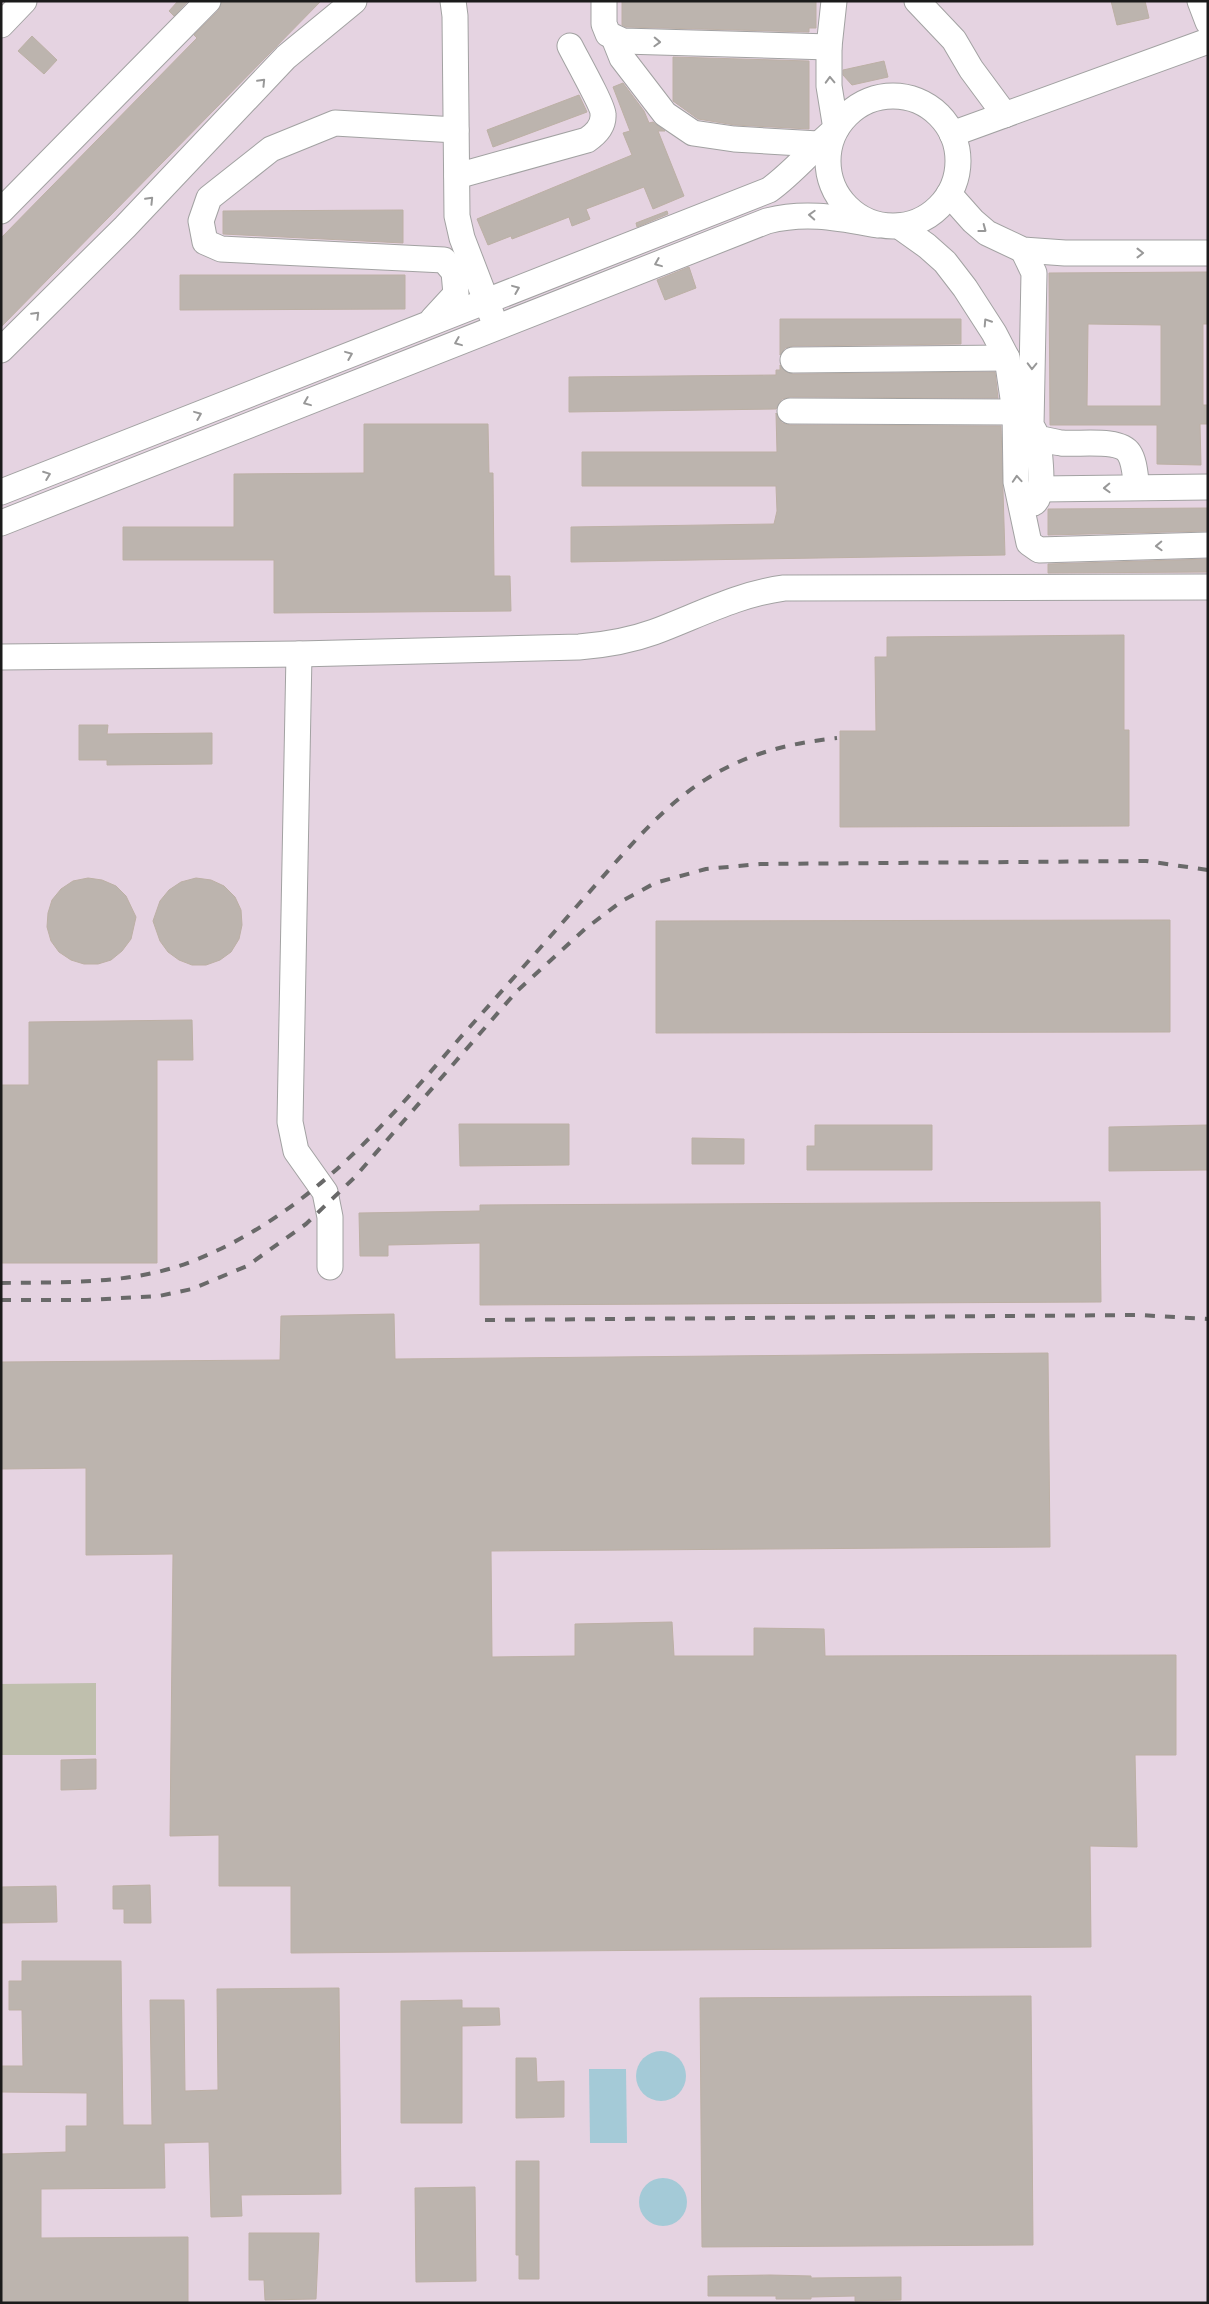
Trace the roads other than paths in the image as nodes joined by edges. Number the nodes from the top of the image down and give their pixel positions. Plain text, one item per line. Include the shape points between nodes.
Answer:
1 (24, 1) edge
2 (208, 1) edge
3 (354, 1) edge
4 (453, 1) edge
5 (604, 1) edge
6 (834, 1) edge
7 (917, 1) edge
8 (1200, 1) edge
9 (1208, 22) edge
10 (1, 25) edge
11 (614, 38) junction
12 (1208, 41) edge
13 (570, 46) dead end
14 (830, 47) junction
15 (1005, 115) junction
16 (456, 130) junction
17 (952, 134) junction
18 (827, 136) junction
19 (457, 176) junction
20 (949, 194) junction
21 (717, 210) junction
22 (1, 211) edge
23 (888, 225) junction
24 (727, 236) junction
25 (1024, 250) junction
26 (1208, 253) edge
27 (486, 301) junction
28 (427, 324) junction
29 (496, 327) junction
30 (1, 350) edge
31 (1007, 358) junction
32 (793, 360) dead end
33 (790, 411) dead end
34 (1015, 412) junction
35 (1038, 438) junction
36 (78, 462) junction
37 (1137, 487) junction
38 (1208, 487) edge
39 (88, 489) junction
40 (1040, 489) junction
41 (1, 492) edge
42 (1021, 509) junction
43 (1, 523) edge
44 (1208, 545) edge
45 (1208, 587) edge
46 (299, 654) junction
47 (1, 656) edge
48 (330, 1267) dead end

1 - 10 street
2 - 22 street
30 -> 3 street via 286,57
4 - 16 street via 456,16
5 - 11 street via 604,24 608,34
6 - 14 street
7 - 15 street via 954,40
8 - 9 street
11 -> 14 street via 623,41
11 - 18 street via 622,58 665,114 693,133 734,139
12 - 15 street
13 - 19 street via 603,112 595,135 587,140
18 -> 14 street
15 - 17 street
16 - 19 street
16 - 28 street via 335,123 271,149 209,198 202,222 205,242 221,249 444,260 454,272 456,294
17 - 18 street via 941,118 925,105 906,98 886,96 855,109
17 - 20 street via 958,154 957,175
18 - 21 street via 786,178 769,190
18 - 23 street via 828,168 833,187 859,217
19 - 27 street via 459,227
20 - 23 street via 936,210 919,221
20 -> 25 street via 987,233
21 - 24 street
27 -> 21 street
23 -> 24 street via 804,215 767,222
31 -> 23 street via 994,333 945,262 927,246
24 -> 29 street
25 -> 26 street
25 -> 35 street via 1034,273 1031,425
27 - 28 street
27 - 29 street
36 -> 28 street
29 -> 39 street
31 - 32 street
31 - 34 street
33 - 34 street
42 -> 34 street via 1016,482
35 - 37 street via 1061,443 1122,446 1132,459
35 - 40 street
36 - 39 street
41 -> 36 street
37 - 38 street
37 -> 40 street
39 - 43 street
40 - 42 street via 1036,503
44 -> 42 street via 1039,550 1030,543
45 - 46 street via 784,588 746,595 652,633 617,643 579,647
46 - 47 street
46 - 48 street via 290,1122 296,1151 325,1192 330,1217

